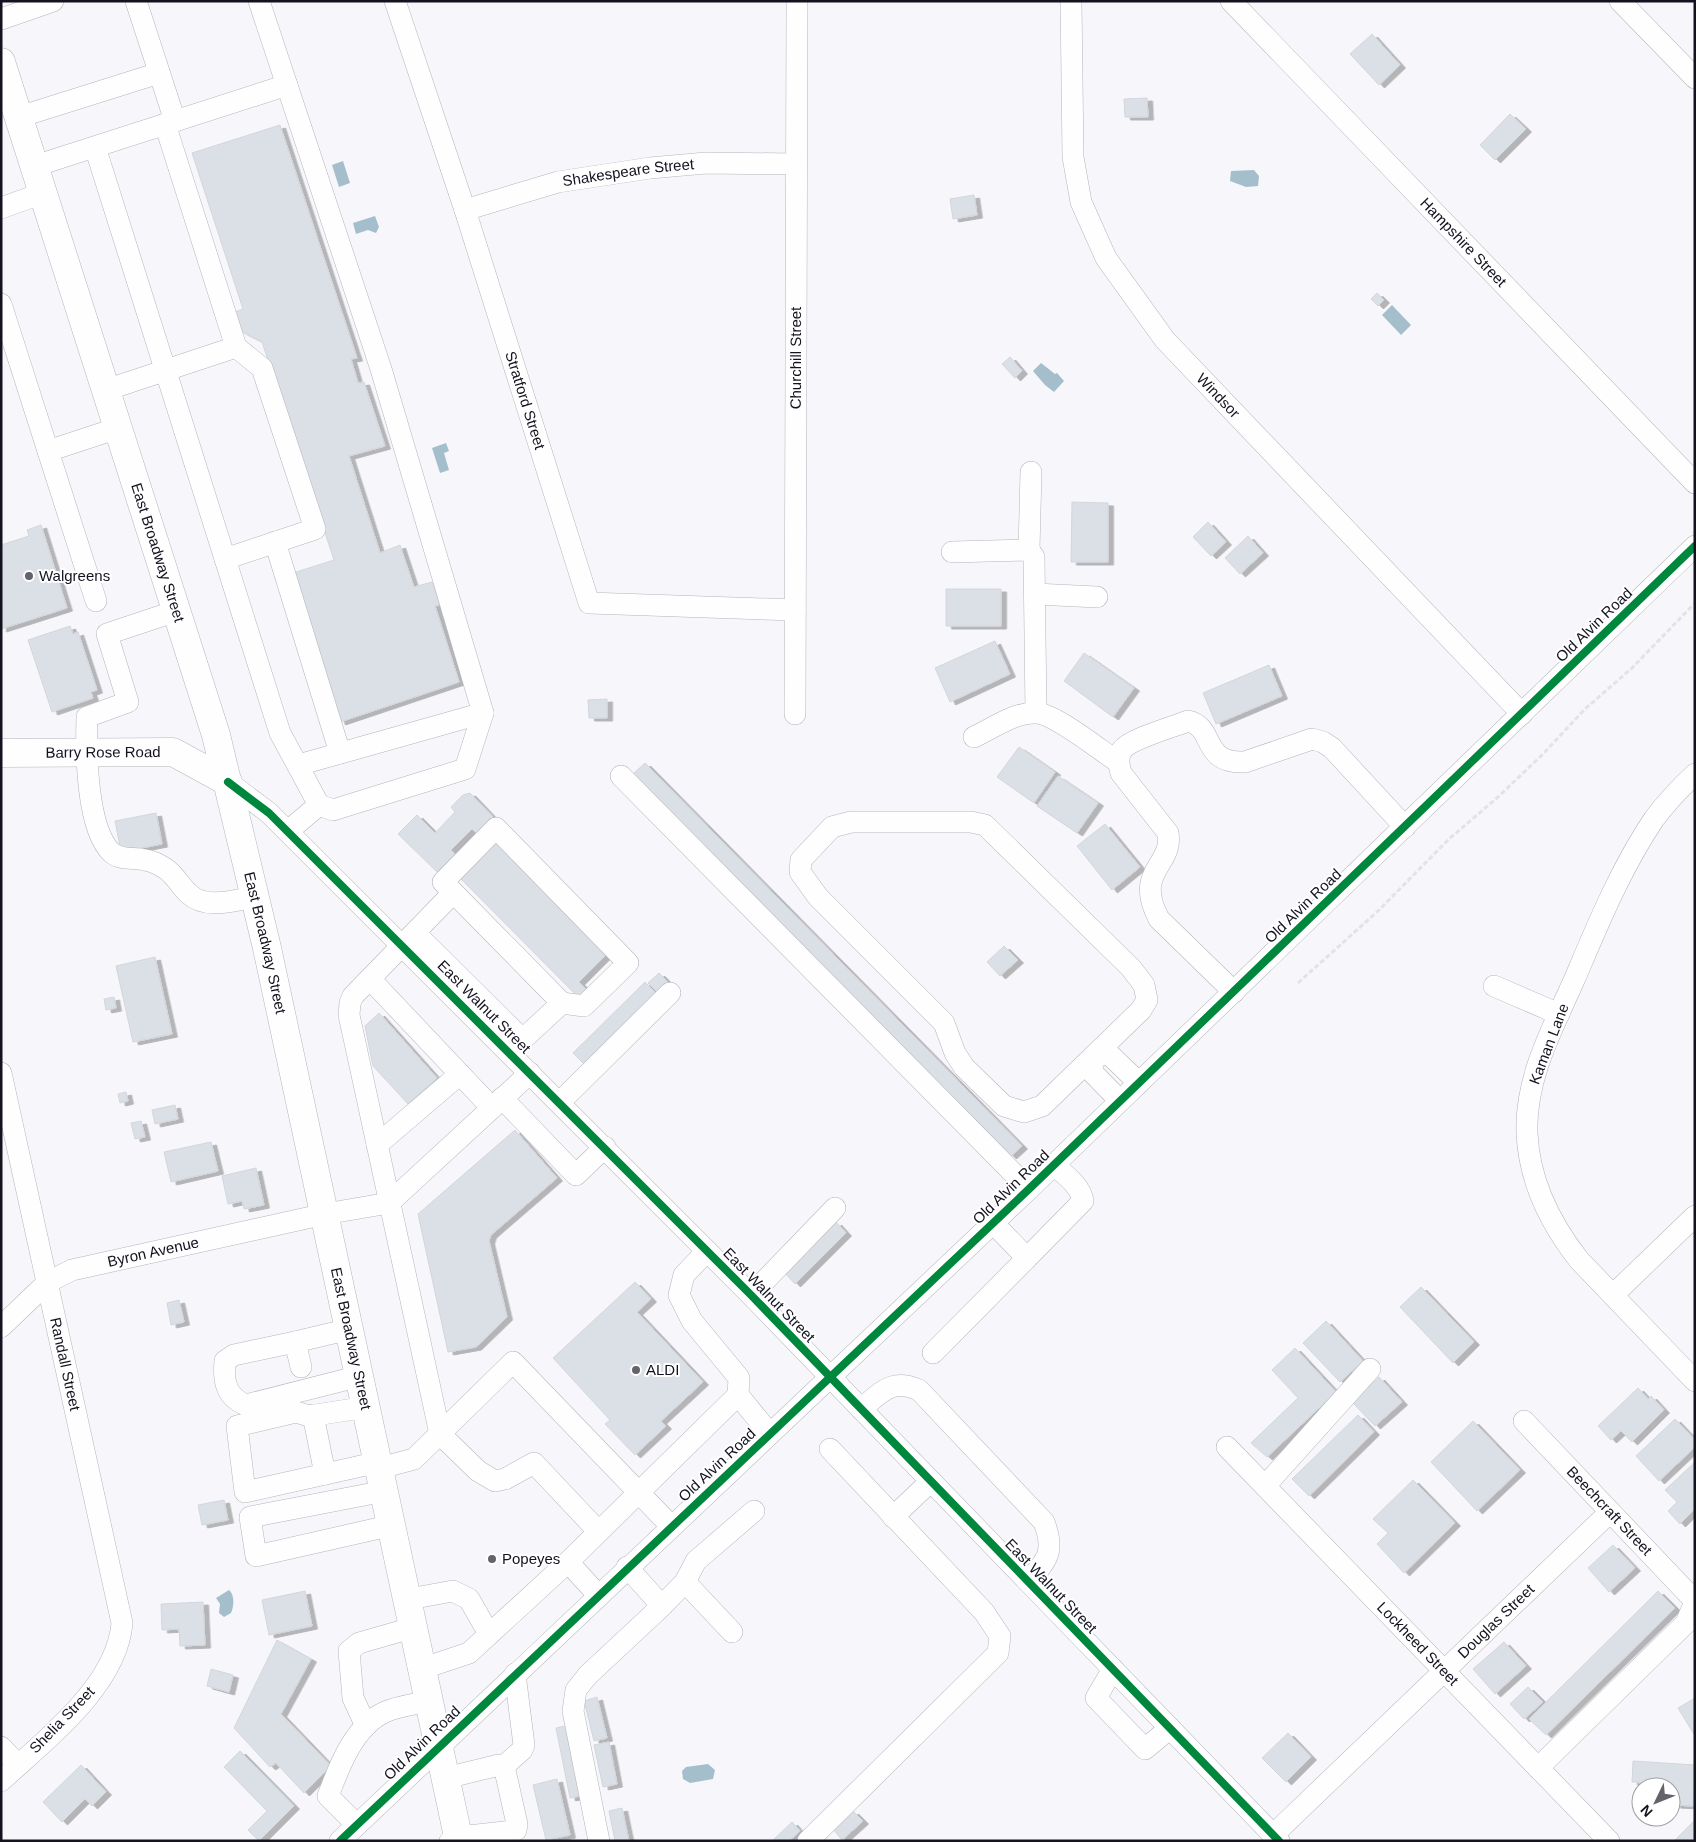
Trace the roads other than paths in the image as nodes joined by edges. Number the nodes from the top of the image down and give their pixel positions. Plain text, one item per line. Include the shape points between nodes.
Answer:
1 (53, 1) edge
2 (136, 1) edge
3 (259, 1) edge
4 (395, 1) edge
5 (797, 1) edge
6 (1071, 1) edge
7 (1231, 1) edge
8 (1620, 1) edge
9 (1, 18) edge
10 (1, 62) edge
11 (160, 73) junction
12 (1695, 78) edge
13 (287, 85) junction
14 (19, 117) junction
15 (170, 123) junction
16 (95, 147) junction
17 (796, 164) junction
18 (35, 166) junction
19 (43, 193) junction
20 (1, 208) edge
21 (464, 210) junction
22 (1, 304) edge
23 (236, 347) junction
24 (165, 370) junction
25 (106, 390) junction
26 (118, 428) junction
27 (48, 451) junction
28 (1031, 472) dead end
29 (1695, 483) edge
30 (275, 542) junction
31 (1695, 546) edge
32 (1029, 550) junction
33 (952, 552) dead end
34 (225, 560) junction
35 (1035, 594) junction
36 (1097, 597) dead end
37 (96, 601) dead end
38 (795, 610) junction
39 (176, 611) junction
40 (1036, 712) junction
41 (483, 713) junction
42 (795, 714) dead end
43 (1522, 714) junction
44 (974, 737) dead end
45 (86, 752) junction
46 (1, 753) edge
47 (340, 753) junction
48 (1118, 762) junction
49 (298, 765) junction
50 (1695, 774) edge
51 (622, 776) dead end
52 (228, 782) junction
53 (320, 805) junction
54 (1405, 827) junction
55 (288, 831) junction
56 (453, 893) junction
57 (255, 898) junction
58 (409, 939) junction
59 (370, 979) junction
60 (1494, 986) dead end
61 (1234, 992) junction
62 (670, 993) dead end
63 (562, 1003) junction
64 (1559, 1014) junction
65 (515, 1046) junction
66 (1093, 1058) junction
67 (1, 1073) edge
68 (530, 1073) junction
69 (460, 1074) junction
70 (1139, 1083) junction
71 (1120, 1101) junction
72 (560, 1102) junction
73 (497, 1103) junction
74 (377, 1144) junction
75 (605, 1147) junction
76 (1054, 1165) junction
77 (1029, 1189) junction
78 (389, 1202) junction
79 (835, 1208) dead end
80 (325, 1214) junction
81 (1695, 1216) edge
82 (993, 1223) junction
83 (707, 1252) junction
84 (1028, 1258) junction
85 (48, 1282) junction
86 (751, 1295) junction
87 (1613, 1295) junction
88 (1, 1327) edge
89 (350, 1329) junction
90 (295, 1342) junction
91 (932, 1353) dead end
92 (302, 1367) dead end
93 (1370, 1370) dead end
94 (360, 1376) junction
95 (831, 1378) junction
96 (1695, 1381) edge
97 (738, 1395) junction
98 (367, 1407) junction
99 (861, 1409) junction
100 (313, 1415) junction
101 (1524, 1421) dead end
102 (440, 1434) junction
103 (770, 1434) junction
104 (1227, 1447) dead end
105 (830, 1449) dead end
106 (325, 1474) junction
107 (381, 1474) junction
108 (931, 1481) junction
109 (1265, 1486) junction
110 (245, 1492) junction
111 (639, 1493) junction
112 (754, 1511) dead end
113 (1610, 1512) junction
114 (893, 1516) junction
115 (250, 1517) junction
116 (393, 1525) junction
117 (671, 1526) junction
118 (598, 1531) junction
119 (568, 1562) junction
120 (627, 1567) junction
121 (1028, 1581) junction
122 (685, 1582) junction
123 (598, 1595) junction
124 (409, 1600) junction
125 (1695, 1601) edge
126 (662, 1606) junction
127 (415, 1627) junction
128 (732, 1632) dead end
129 (489, 1634) junction
130 (115, 1654) joint
131 (424, 1668) junction
132 (1113, 1669) junction
133 (1444, 1671) junction
134 (515, 1674) junction
135 (430, 1701) junction
136 (366, 1726) junction
137 (1170, 1728) junction
138 (439, 1746) junction
139 (1, 1747) edge
140 (18, 1765) junction
141 (504, 1766) junction
142 (1538, 1768) junction
143 (446, 1778) junction
144 (1, 1781) edge
145 (357, 1825) junction
146 (1276, 1838) edge
147 (456, 1839) edge
148 (340, 1841) edge
149 (600, 1841) edge
150 (808, 1841) edge
151 (1609, 1841) edge

1 - 9 street
2 - 11 street
3 - 13 street
4 - 21 street, Stratford Street
5 - 17 street, Churchill Street
6 - 43 street, Windsor via 1074,157 1082,202 1106,258 1165,340
7 - 29 street, Hampshire Street
8 - 12 street
10 - 14 main road, East Broadway Street
11 - 14 street
11 - 15 street
13 - 15 street
13 - 41 street via 381,369
14 - 18 main road, East Broadway Street
15 - 16 street
15 - 23 street
16 - 18 street
16 - 24 street
17 - 21 street, Shakespeare Street via 706,163 650,168 558,182
17 - 38 street, Churchill Street
18 - 19 main road, East Broadway Street
19 - 20 street
19 - 25 main road, East Broadway Street
21 - 38 street, Stratford Street via 589,603
22 - 27 street
23 - 24 street
23 - 30 street via 262,368 315,529
24 - 25 street
24 - 34 street
25 - 26 main road, East Broadway Street
26 - 27 street
26 - 39 main road, East Broadway Street
27 - 37 street
28 - 32 street
30 - 34 street
30 - 47 street
31 - 43 street, Old Alvin Road
32 - 33 street
32 - 35 street via 1034,557
34 - 49 street via 280,733
35 - 36 street
35 - 40 street
38 - 42 street, Churchill Street
39 - 45 street via 107,634 128,702 88,717
39 - 52 main road, East Broadway Street
40 - 44 street via 1017,716
40 - 48 street via 1053,718
41 - 47 street
41 - 53 street via 465,769 333,810
43 - 54 street, Old Alvin Road
45 - 46 main road, Barry Rose Road
45 - 52 main road, Barry Rose Road via 173,752
45 - 57 street via 93,810 102,839 112,853 121,858 158,865 202,902
47 - 49 street
48 - 54 street via 1122,750 1130,744 1188,721 1201,728 1216,755 1236,762 1245,762 1312,739 1332,748
48 - 61 street via 1121,773 1168,833 1167,848 1151,879 1149,890 1153,907 1160,919
49 - 53 street
50 - 64 street, Kaman Lane via 1670,800 1641,840 1598,924
51 - 77 street
52 - 55 street, East Walnut Street
52 - 57 main road, East Broadway Street
53 - 55 street
54 - 61 street, Old Alvin Road
55 - 58 street, East Walnut Street
56 - 58 street
56 - 63 street
56 - 63 street via 443,882 496,828 628,963 584,1006
57 - 80 main road, East Broadway Street
58 - 59 street
58 - 65 street, East Walnut Street
59 - 69 street
59 - 74 street via 353,996 349,1015
60 - 64 street
61 - 70 street, Old Alvin Road
62 - 72 street
63 - 65 street
64 - 87 street, Kaman Lane via 1532,1083 1528,1107 1529,1154 1540,1195 1551,1220 1580,1260
65 - 68 street, East Walnut Street
66 - 66 street via 1142,1010 1147,1000 1144,985 1132,968 985,824 851,822 832,827 801,860 800,872 818,898 944,1022 955,1053 964,1067 1004,1106 1024,1112 1042,1106
66 - 70 street via 1108,1053
66 - 71 street via 1092,1072
67 - 85 street, Randall Street
68 - 72 street, East Walnut Street
68 - 73 street
69 - 73 street
69 - 74 street
70 - 71 street, Old Alvin Road
71 - 76 street, Old Alvin Road
72 - 75 street, East Walnut Street
73 - 75 street via 576,1176
73 - 78 street
74 - 78 street
75 - 83 street, East Walnut Street
76 - 77 street, Old Alvin Road
76 - 84 street via 1082,1194 1082,1201
77 - 82 street, Old Alvin Road
78 - 80 street, Byron Avenue
78 - 102 street
79 - 86 street
80 - 85 street, Byron Avenue via 72,1270
80 - 89 main road, East Broadway Street
81 - 87 street
82 - 84 street
82 - 95 street, Old Alvin Road
83 - 86 street, East Walnut Street
83 - 97 street via 684,1275 679,1295 692,1321 738,1378
84 - 91 street
85 - 88 street, Byron Avenue
85 - 130 street, Randall Street via 122,1623
86 - 95 street, East Walnut Street
87 - 96 street, Kaman Lane
89 - 90 street
89 - 94 main road, East Broadway Street
90 - 92 street
90 - 94 street via 234,1355 226,1361 224,1374 235,1400 246,1405
93 - 109 street
94 - 98 main road, East Broadway Street
95 - 99 street, East Walnut Street
95 - 103 street, Old Alvin Road
97 - 103 street
97 - 111 street
98 - 100 street
98 - 107 main road, East Broadway Street
99 - 108 street, East Walnut Street
99 - 121 street via 887,1387 906,1384 919,1390 1044,1522 1051,1540 1049,1553 1044,1564
100 - 106 street
100 - 110 street via 296,1412 237,1426
101 - 113 street, Beechcraft Street
102 - 107 street via 414,1459
102 - 111 street via 513,1362
102 - 118 street via 478,1471 494,1481 505,1479 534,1463
103 - 117 street, Old Alvin Road
104 - 109 street, Lockheed Street
105 - 114 street
106 - 107 street
106 - 110 street
107 - 115 street
107 - 116 main road, East Broadway Street
108 - 114 street
108 - 121 street, East Walnut Street
109 - 133 street, Lockheed Street
110 - 115 street
111 - 117 street
111 - 118 street
112 - 122 street via 696,1561
113 - 125 street, Beechcraft Street
113 - 133 street, Douglas Street
114 - 150 street via 984,1612 1000,1636 998,1653
115 - 116 street via 256,1556
116 - 124 main road, East Broadway Street
117 - 120 street, Old Alvin Road
118 - 119 street
119 - 123 street
119 - 129 street
120 - 123 street, Old Alvin Road
120 - 126 street
121 - 132 street, East Walnut Street
122 - 126 street
122 - 128 street
123 - 134 street, Old Alvin Road
124 - 127 main road, East Broadway Street
124 - 129 street via 453,1591 469,1599
125 - 142 street via 1686,1623
126 - 149 street via 576,1690 574,1710
127 - 131 main road, East Broadway Street
127 - 136 street via 359,1643 349,1652 353,1698
129 - 131 street via 469,1653
130 - 140 street, Shelia Street via 87,1699
131 - 135 main road, East Broadway Street
132 - 137 street, East Walnut Street
132 - 137 street via 1096,1698 1145,1749
133 - 142 street, Lockheed Street
133 - 146 street, Douglas Street
134 - 138 street, Old Alvin Road
134 - 141 street via 524,1745
135 - 136 street via 386,1712
135 - 138 main road, East Broadway Street
136 - 145 street via 336,1773 328,1796
137 - 146 street, East Walnut Street
138 - 143 main road, East Broadway Street
138 - 145 street, Old Alvin Road
139 - 140 street
140 - 144 street, Shelia Street
141 - 143 street
141 - 147 street via 516,1830
142 - 151 street, Lockheed Street
143 - 147 main road, East Broadway Street
145 - 148 street, Old Alvin Road

